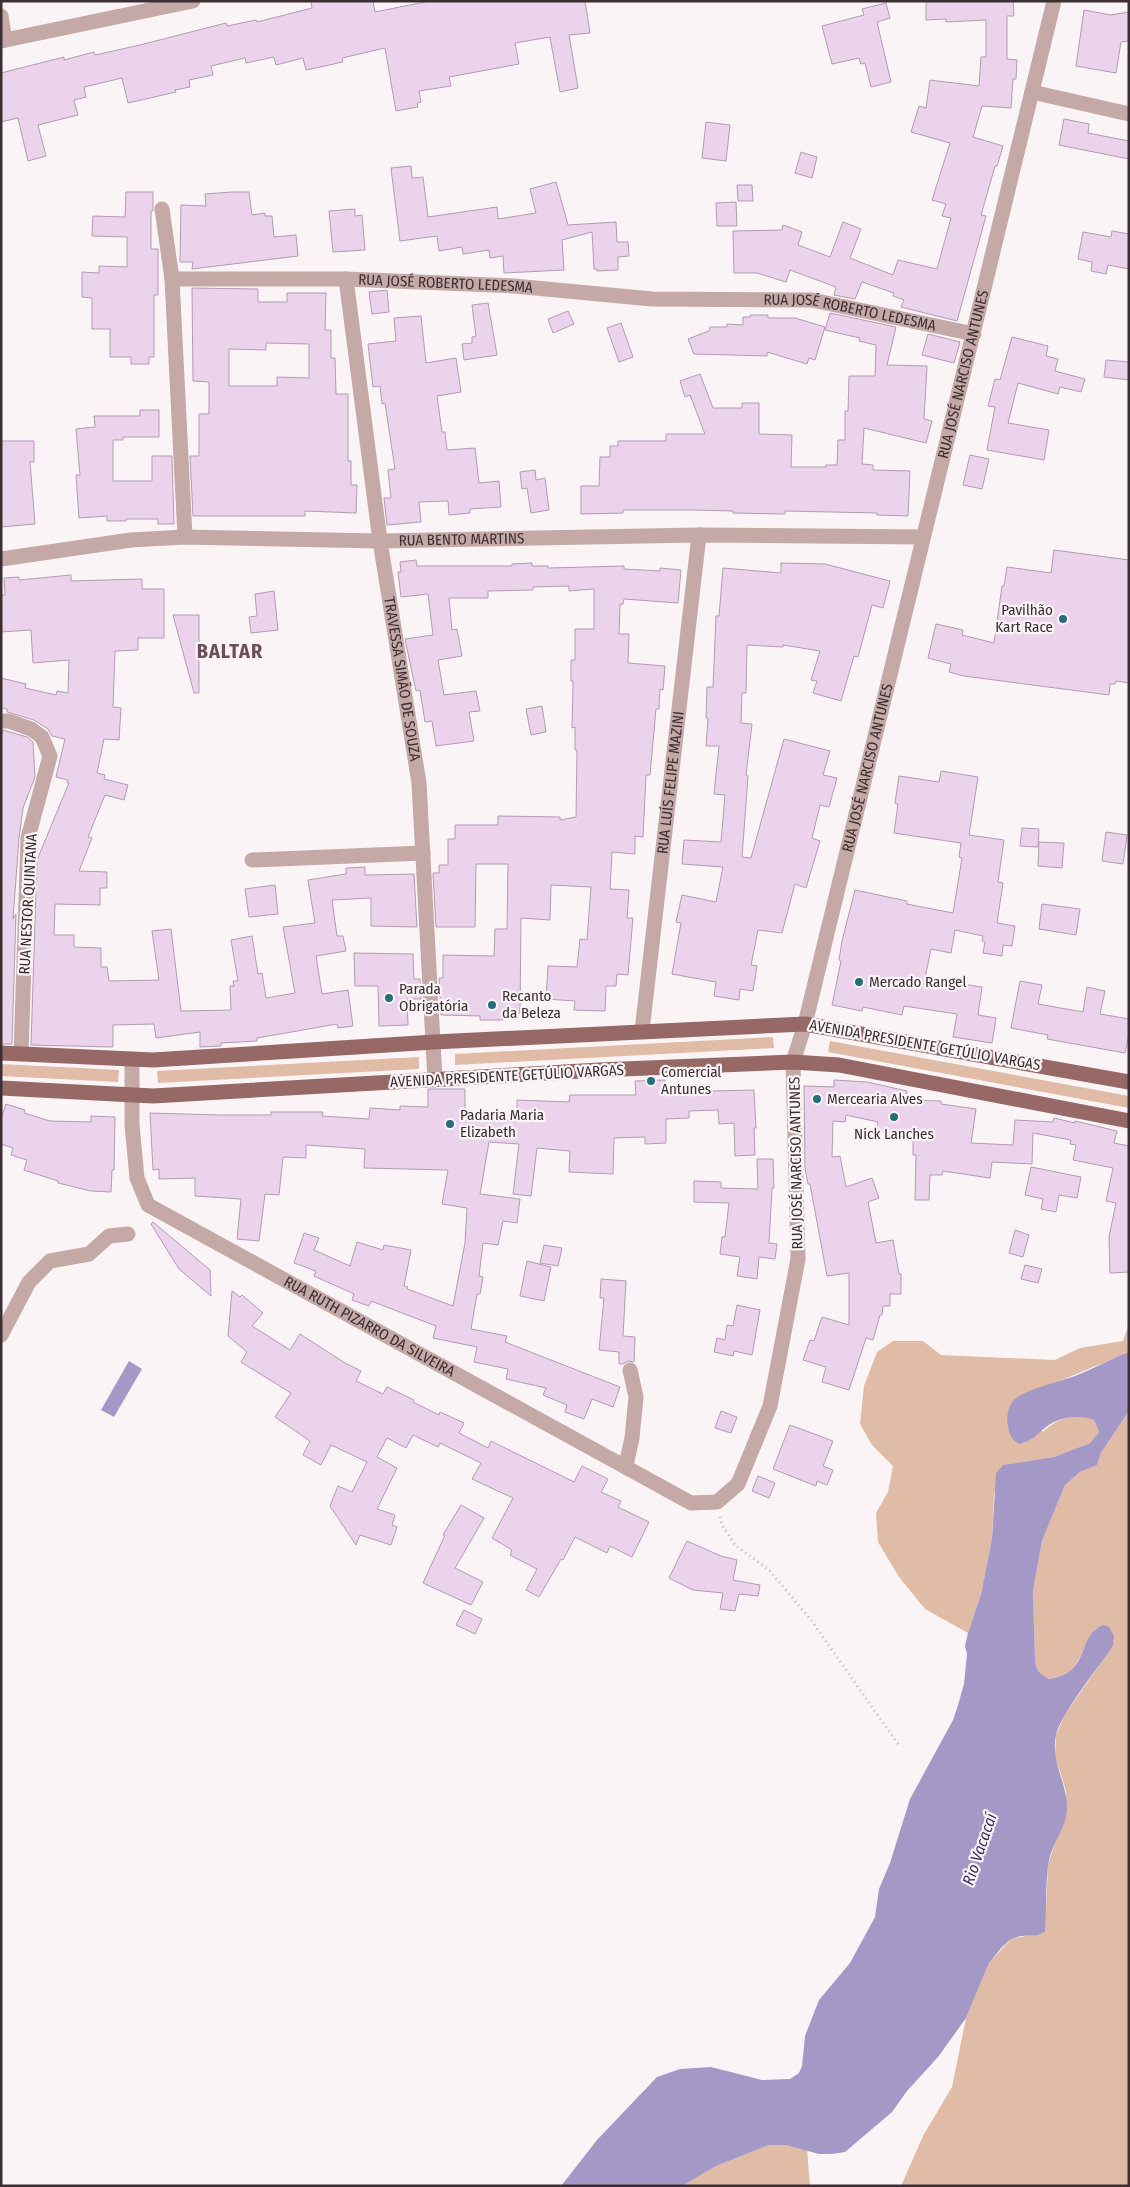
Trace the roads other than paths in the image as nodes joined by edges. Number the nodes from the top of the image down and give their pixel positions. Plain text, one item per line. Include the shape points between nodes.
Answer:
1 (193, 1) edge
2 (1054, 1) edge
3 (1, 16) edge
4 (3, 40) edge
5 (1032, 92) junction
6 (1129, 114) edge
7 (162, 209) dead end
8 (172, 279) junction
9 (346, 279) junction
10 (974, 334) junction
11 (698, 535) junction
12 (186, 537) junction
13 (923, 537) junction
14 (380, 541) junction
15 (1, 559) edge
16 (1, 722) edge
17 (423, 853) junction
18 (252, 860) dead end
19 (805, 1024) junction
20 (642, 1031) junction
21 (434, 1042) junction
22 (1, 1053) edge
23 (21, 1054) junction
24 (132, 1059) junction
25 (793, 1062) junction
26 (435, 1080) junction
27 (1129, 1082) edge
28 (1, 1088) edge
29 (132, 1094) junction
30 (1129, 1121) edge
31 (128, 1234) dead end
32 (1, 1335) edge
33 (630, 1370) dead end
34 (626, 1466) junction
35 (692, 1503) joint

1 - 4 street
2 - 5 street, RUA JOSÉ NARCISO ANTUNES
3 - 4 street
5 - 6 street
5 - 10 street, RUA JOSÉ NARCISO ANTUNES
7 - 8 street
8 - 9 street, RUA JOSÉ ROBERTO LEDESMA
8 - 12 street
9 - 10 street, RUA JOSÉ ROBERTO LEDESMA via 514,286 652,299 812,300
9 - 14 street, TRAVESSA SIMÃO DE SOUZA
10 - 13 street, RUA JOSÉ NARCISO ANTUNES
11 - 13 street, RUA BENTO MARTINS
11 - 14 street, RUA BENTO MARTINS
11 - 20 street, RUA LUÍS FELIPE MAZINI
12 - 14 street, RUA BENTO MARTINS
12 - 15 street, RUA BENTO MARTINS via 131,540
13 - 19 street, RUA JOSÉ NARCISO ANTUNES
14 - 17 street, TRAVESSA SIMÃO DE SOUZA via 419,783
16 - 23 street, RUA NESTOR QUINTANA via 31,729 42,737 50,756 28,838
17 - 18 street
17 - 21 street, TRAVESSA SIMÃO DE SOUZA
19 - 20 main road, AVENIDA PRESIDENTE GETÚLIO VARGAS
19 - 25 street, RUA JOSÉ NARCISO ANTUNES
19 - 27 main road, AVENIDA PRESIDENTE GETÚLIO VARGAS
20 - 21 main road, AVENIDA PRESIDENTE GETÚLIO VARGAS
21 - 24 main road, AVENIDA PRESIDENTE GETÚLIO VARGAS
21 - 26 street, TRAVESSA SIMÃO DE SOUZA
22 - 23 main road, AVENIDA PRESIDENTE GETÚLIO VARGAS
23 - 24 main road, AVENIDA PRESIDENTE GETÚLIO VARGAS
24 - 29 street, RUA RUTH PIZARRO DA SILVEIRA
25 - 26 main road, AVENIDA PRESIDENTE GETÚLIO VARGAS
25 - 30 main road, AVENIDA PRESIDENTE GETÚLIO VARGAS via 839,1065
25 - 35 street, RUA JOSÉ NARCISO ANTUNES via 798,1259 770,1406 738,1484 717,1502
26 - 29 main road, AVENIDA PRESIDENTE GETÚLIO VARGAS via 154,1096
28 - 29 main road, AVENIDA PRESIDENTE GETÚLIO VARGAS
29 - 34 street, RUA RUTH PIZARRO DA SILVEIRA via 138,1178 148,1206
31 - 32 street via 109,1236 89,1254 50,1261 29,1282
33 - 34 street via 636,1397
34 - 35 street, RUA RUTH PIZARRO DA SILVEIRA

